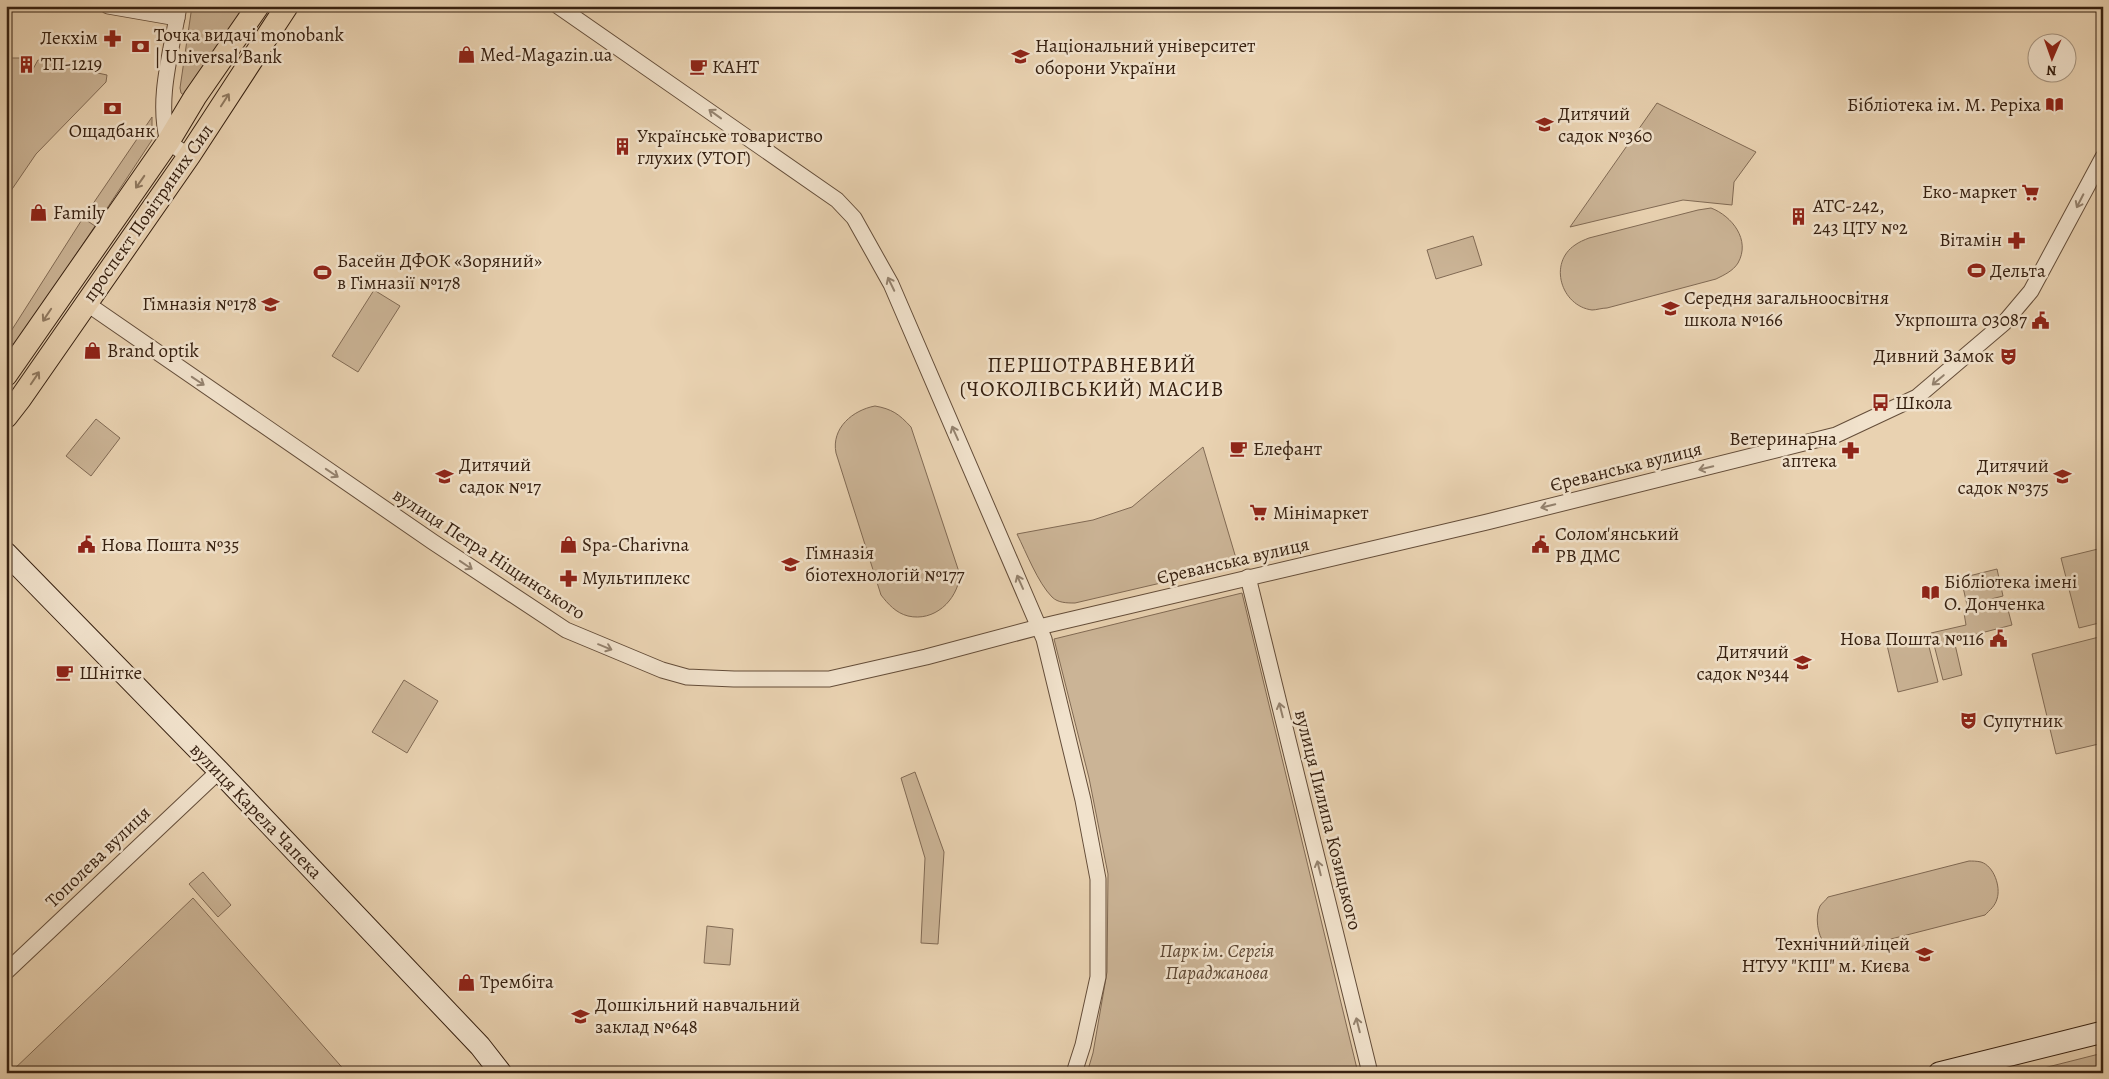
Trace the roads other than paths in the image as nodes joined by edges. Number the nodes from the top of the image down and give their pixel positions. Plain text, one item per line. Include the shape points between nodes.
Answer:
1 (108, 6) edge
2 (258, 6) edge
3 (287, 6) edge
4 (558, 6) edge
5 (178, 12) edge
6 (168, 142) junction
7 (189, 156) junction
8 (2103, 157) edge
9 (86, 303) junction
10 (10, 360) edge
11 (6, 417) edge
12 (6, 553) edge
13 (1248, 578) junction
14 (1039, 627) junction
15 (219, 771) junction
16 (6, 972) edge
17 (2103, 1032) edge
18 (501, 1073) edge
19 (1074, 1073) edge
20 (1370, 1073) edge
21 (1939, 1073) edge

1 - 5 street
2 - 6 main road, проспект Повітряних Сил
7 -> 3 main road, проспект Повітряних Сил
14 -> 4 street via 891,284 854,218 838,200
5 - 6 street via 165,92 164,120
6 - 7 street
6 -> 10 main road, проспект Повітряних Сил
7 - 9 main road, проспект Повітряних Сил
8 -> 13 street, Єреванська вулиця via 2058,244 2017,310 1917,397 1836,435
11 -> 9 main road, проспект Повітряних Сил
9 -> 14 street, вулиця Петра Ніщинського via 534,611 583,639 662,670 687,677 829,679
12 - 15 street, вулиця Карела Чапека
13 - 14 street, Єреванська вулиця
20 -> 13 street, вулиця Пилипа Козицького
14 - 19 street via 1083,800 1098,879 1098,977
15 - 16 street, Тополева вулиця
15 - 18 street, вулиця Карела Чапека via 480,1046
17 - 21 street

